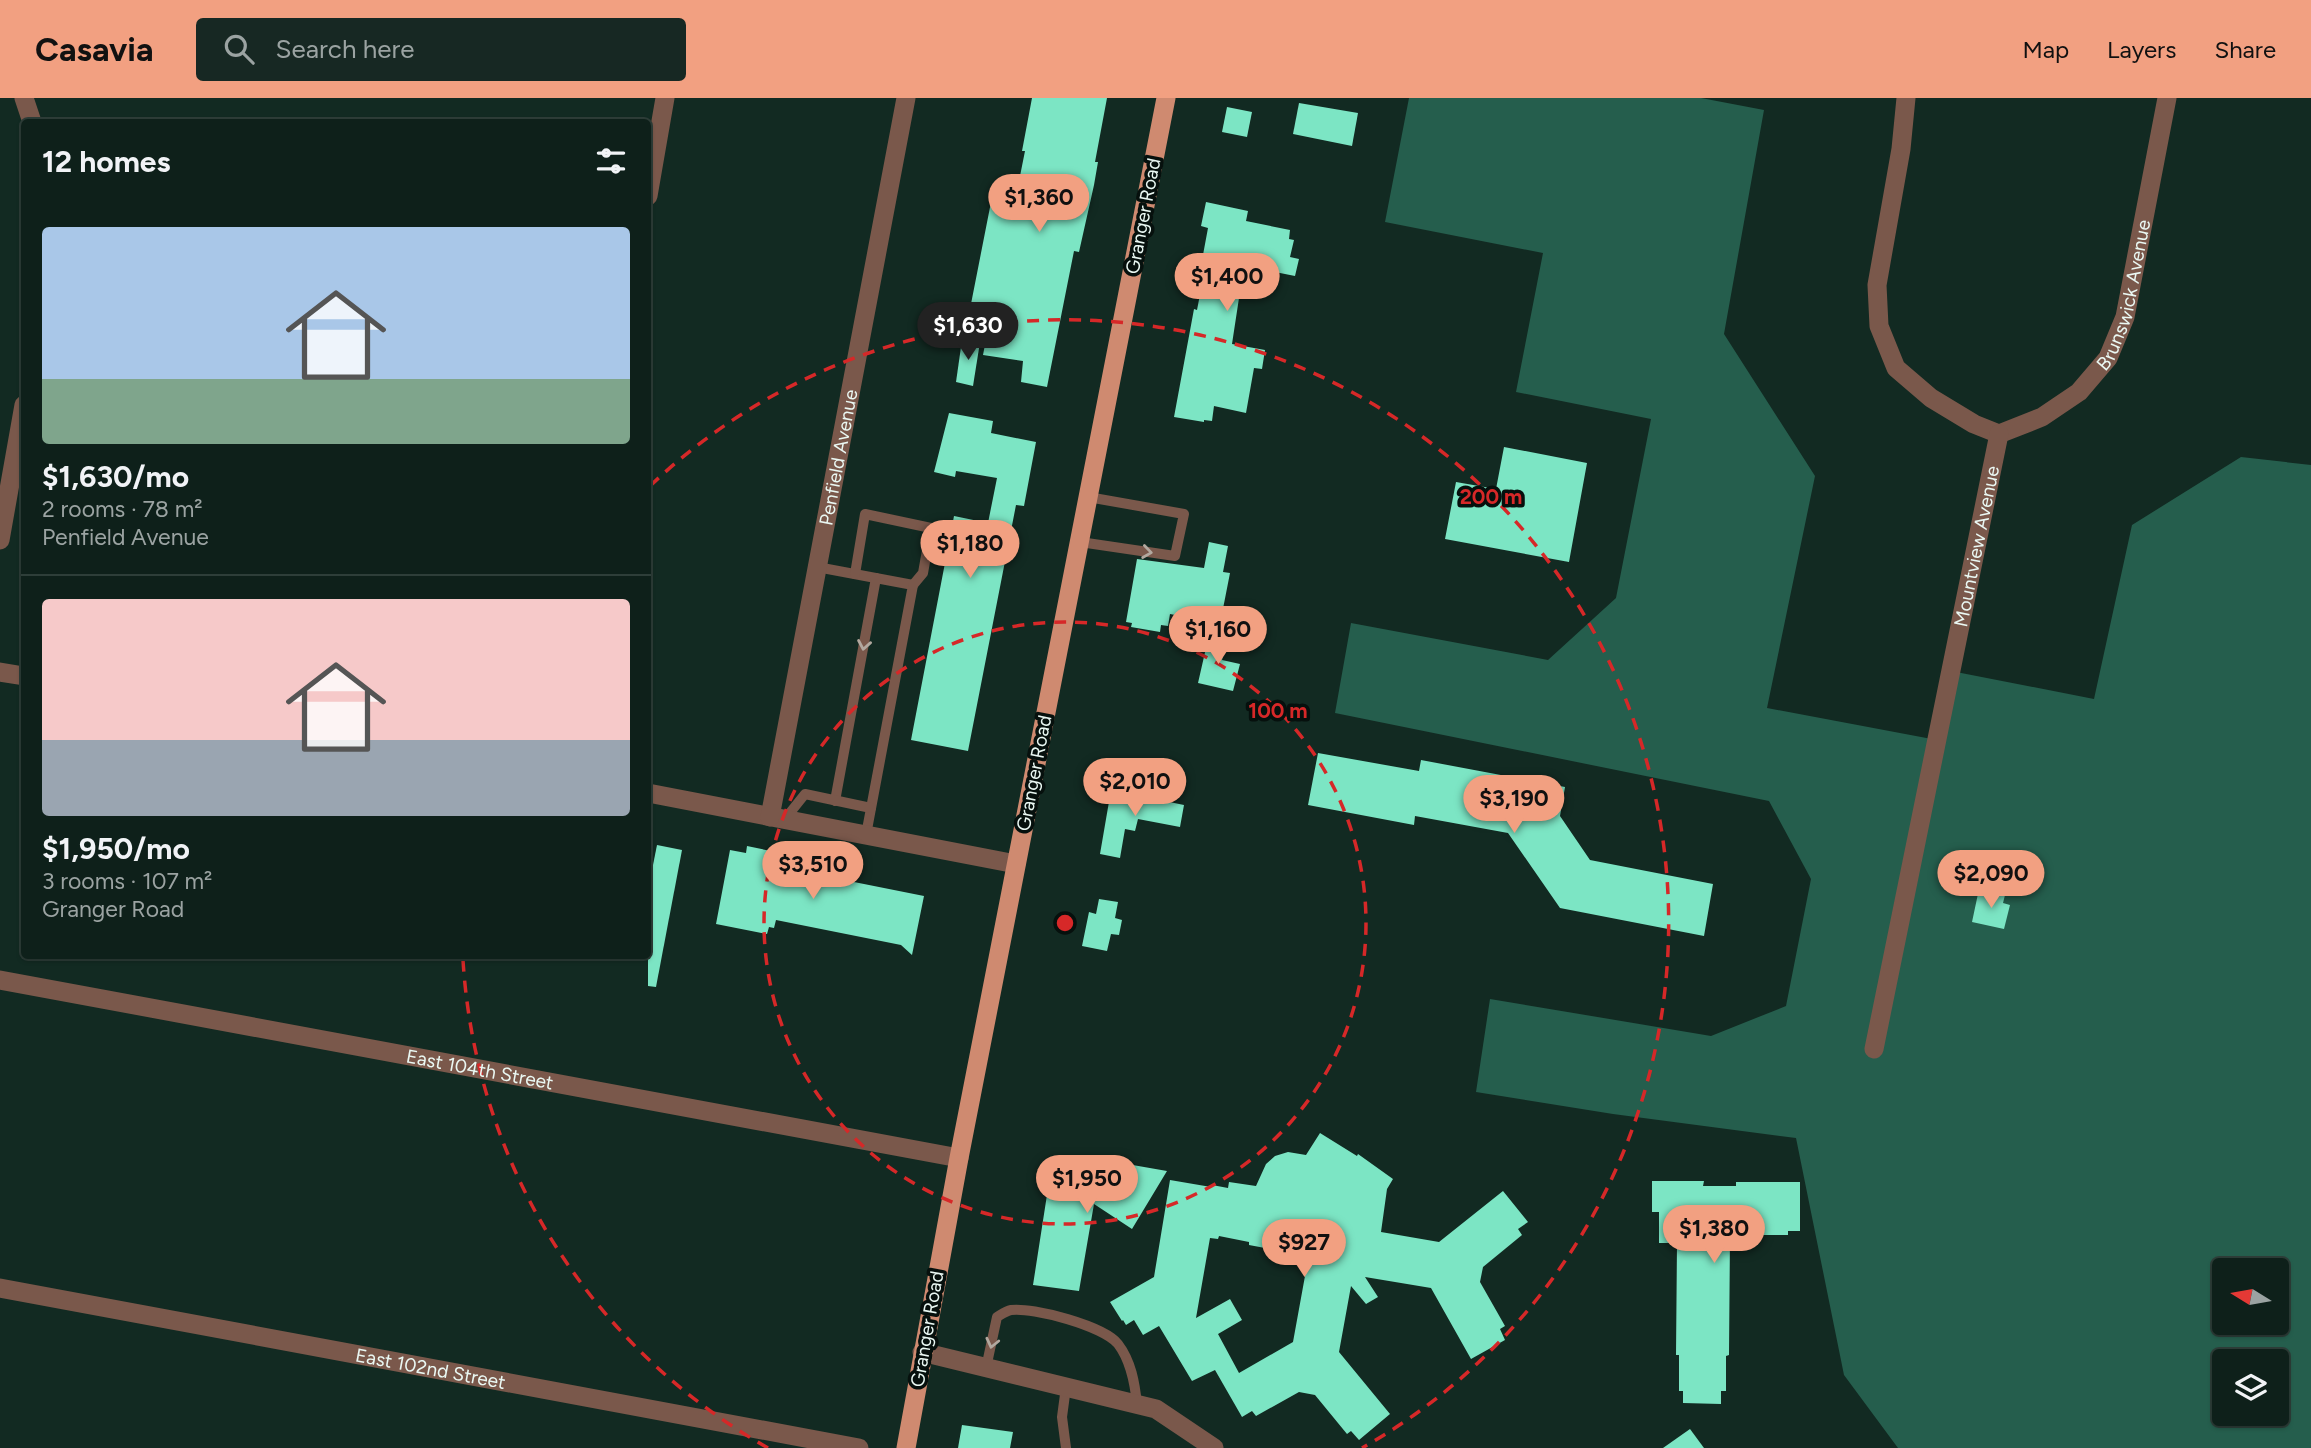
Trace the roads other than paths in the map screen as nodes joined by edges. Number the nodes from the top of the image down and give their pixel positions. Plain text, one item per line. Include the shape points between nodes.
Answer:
1 (24, 98) edge
2 (666, 98) edge
3 (906, 98) edge
4 (1166, 98) edge
5 (1906, 98) edge
6 (2167, 98) edge
7 (32, 119) edge
8 (651, 180) edge
9 (21, 422) edge
10 (1999, 434) junction
11 (1088, 497) junction
12 (0, 540) edge
13 (1080, 542) junction
14 (817, 566) junction
15 (855, 574) junction
16 (876, 578) junction
17 (913, 585) junction
18 (0, 671) edge
19 (21, 675) edge
20 (651, 794) edge
21 (835, 801) junction
22 (871, 808) junction
23 (777, 818) junction
24 (866, 835) junction
25 (1016, 864) junction
26 (0, 980) edge
27 (1874, 1049) dead end
28 (959, 1158) junction
29 (0, 1288) edge
30 (922, 1352) junction
31 (986, 1368) junction
32 (1066, 1387) junction
33 (1137, 1405) junction
34 (859, 1448) edge
35 (906, 1448) edge
36 (1066, 1448) edge
37 (1214, 1448) edge

1 - 7 street
2 - 8 street
3 - 14 street, Penfield Avenue
4 - 11 main road, Granger Road
5 - 10 street via 1877,285 1879,326 1896,368 1931,398
6 - 10 street, Brunswick Avenue via 2124,317 2108,358 2079,392 2042,417
9 - 12 street
10 - 27 street, Mountview Avenue
11 - 13 main road, Granger Road
13 -> 11 lane via 1175,556 1184,514
13 - 25 main road, Granger Road
14 - 15 lane
14 - 23 street, Penfield Avenue
15 - 16 lane
15 - 17 lane via 865,514 931,528 923,573
16 - 17 lane
16 -> 21 lane
17 - 22 lane
18 - 19 street
20 - 23 street
21 - 22 lane
21 - 23 lane via 805,794
22 - 24 lane
23 - 24 street
24 - 25 street
25 - 28 main road, Granger Road
26 - 28 street, East 104th Street
28 - 30 main road, Granger Road
29 - 34 street, East 102nd Street
30 - 31 street
30 - 35 main road, Granger Road
31 - 32 street
33 -> 31 lane via 1130,1366 1106,1333 1026,1310 1008,1310 998,1317
32 - 33 street
32 - 36 lane via 1062,1417
33 - 37 street via 1156,1409

